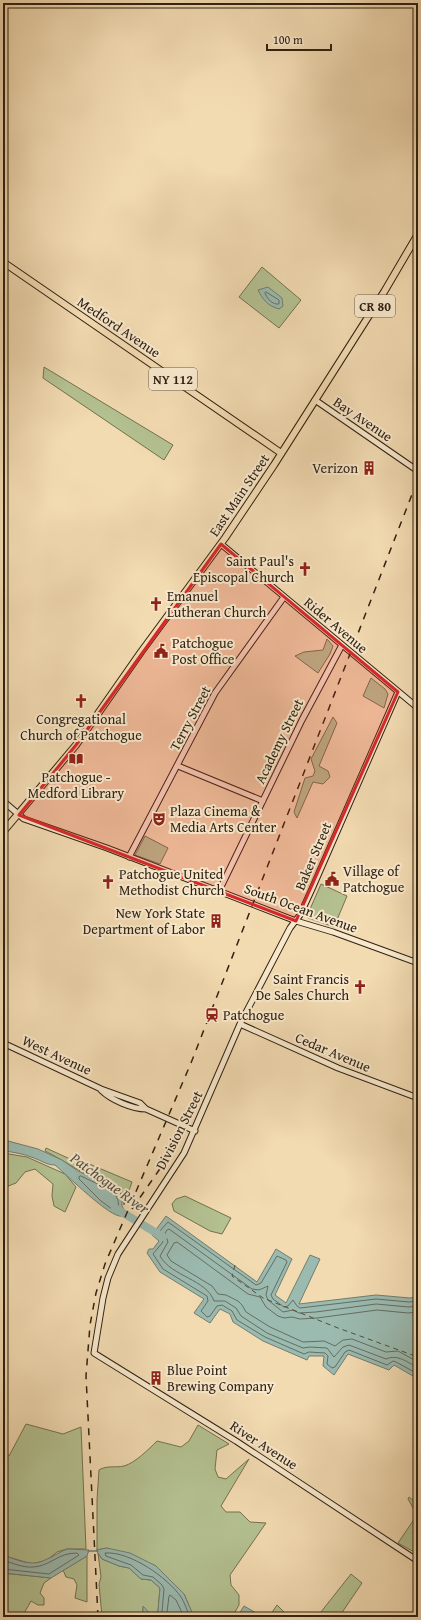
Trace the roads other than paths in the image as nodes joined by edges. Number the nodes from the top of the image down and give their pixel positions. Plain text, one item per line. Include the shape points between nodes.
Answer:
1 (418, 234) edge
2 (3, 262) edge
3 (315, 400) junction
4 (281, 454) junction
5 (418, 470) edge
6 (220, 544) junction
7 (284, 597) junction
8 (342, 645) junction
9 (398, 692) junction
10 (418, 708) edge
11 (178, 766) junction
12 (3, 801) edge
13 (263, 801) junction
14 (19, 814) junction
15 (3, 832) edge
16 (130, 857) junction
17 (219, 891) junction
18 (296, 920) junction
19 (418, 963) edge
20 (240, 1024) junction
21 (3, 1043) edge
22 (418, 1098) edge
23 (195, 1131) junction
24 (94, 1353) joint
25 (418, 1561) edge

1 - 3 main road, East Main Street / CR 80
2 - 4 main road, Medford Avenue / NY 112
3 - 4 main road, East Main Street
3 - 5 street, Bay Avenue
4 - 6 main road, East Main Street
6 - 7 street, Rider Avenue
6 - 14 main road, East Main Street via 76,745
7 - 8 street, Rider Avenue
7 - 11 street, Terry Street via 215,693
8 - 9 street, Rider Avenue
8 - 13 street, Academy Street
9 - 10 street, Rider Avenue
9 - 18 street, Baker Street
11 - 13 street
11 - 16 street, Terry Street
12 - 14 street, South Ocean Avenue
13 - 17 street, Academy Street
14 - 15 main road, East Main Street
14 - 16 street, South Ocean Avenue via 24,819
16 - 17 street, South Ocean Avenue
17 - 18 street, South Ocean Avenue
18 - 19 street, South Ocean Avenue
18 - 20 street, Baker Street
20 - 22 street, Cedar Avenue via 338,1068
20 - 23 street, Division Street
21 - 23 street, West Avenue via 101,1089 140,1103 146,1109
23 - 24 street, Division Street via 181,1159 118,1254 103,1298
24 - 25 street, River Avenue via 253,1452

